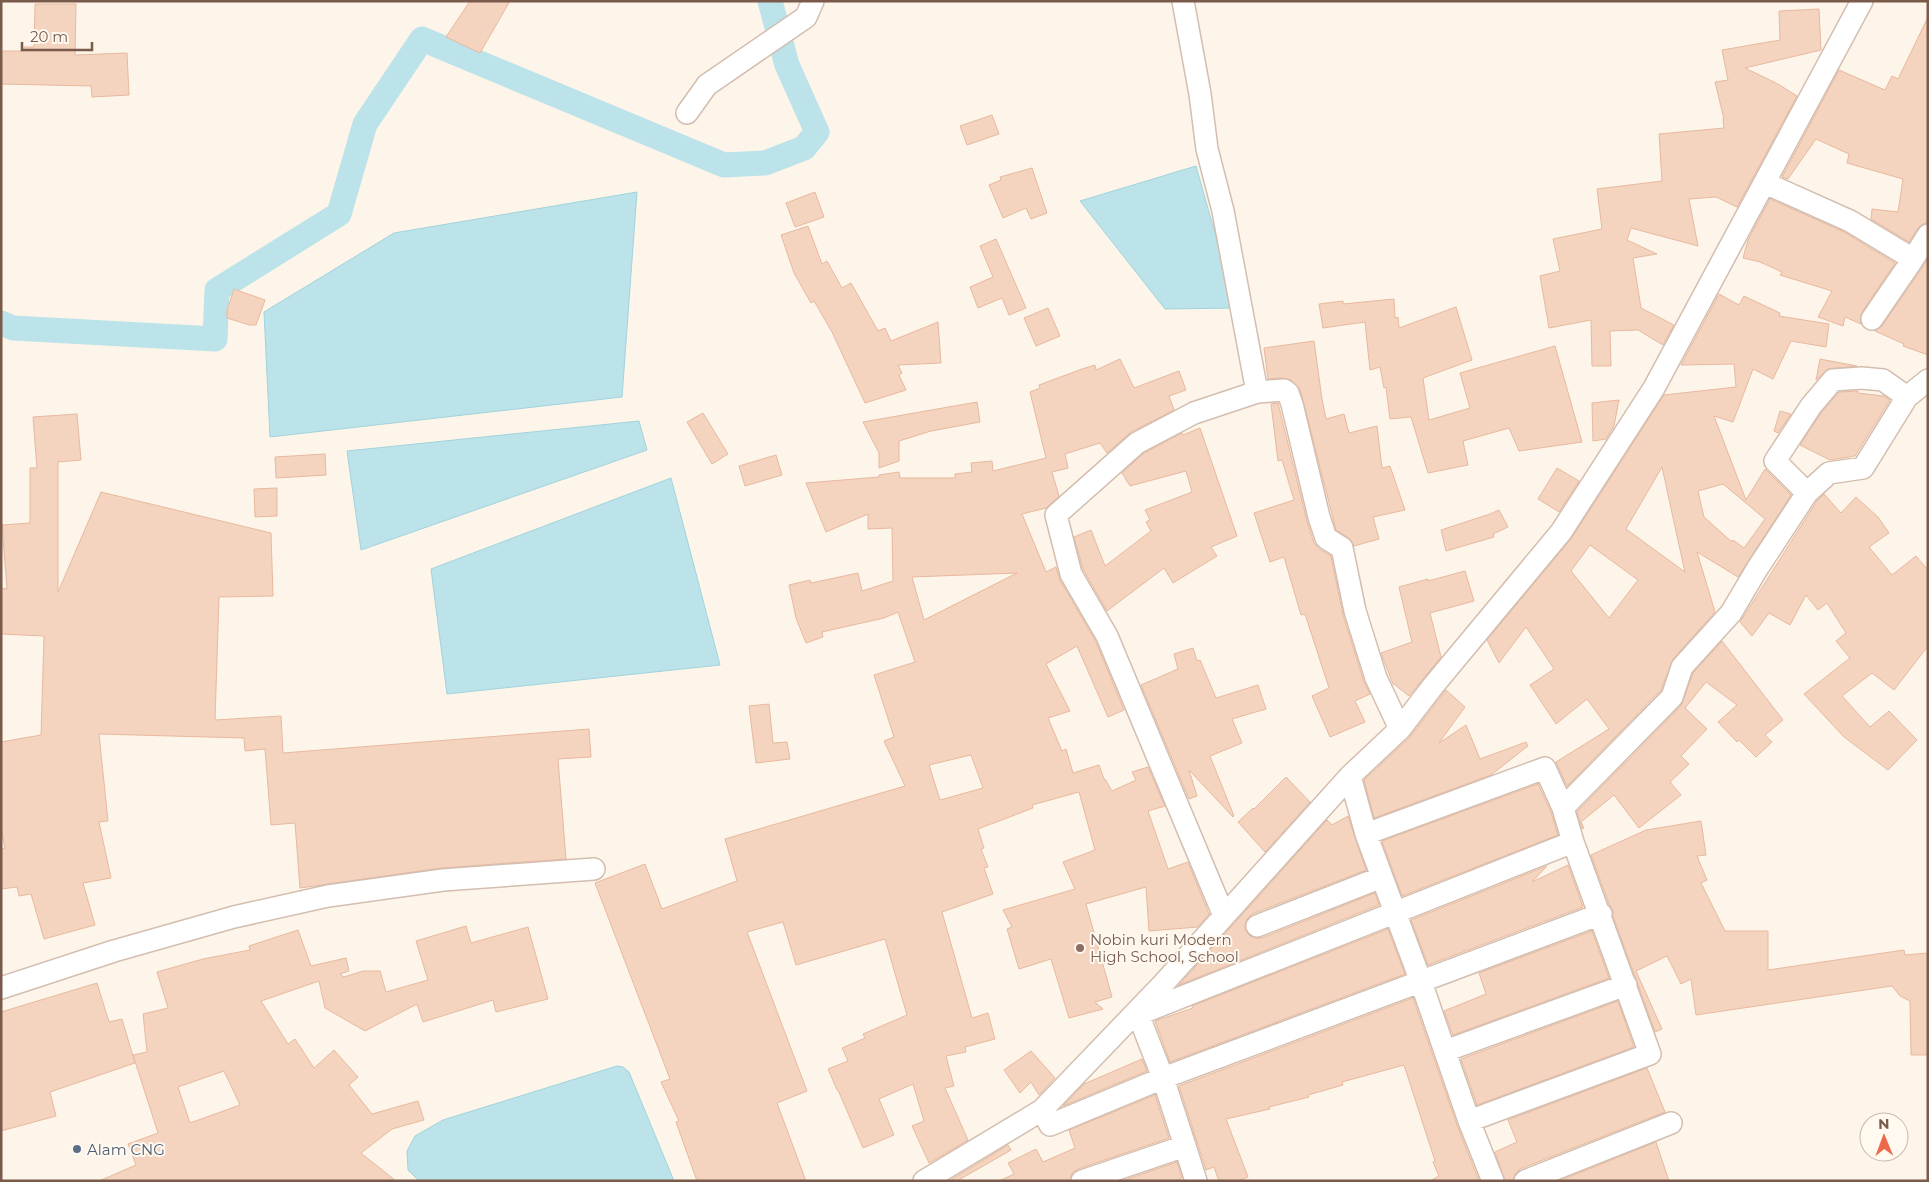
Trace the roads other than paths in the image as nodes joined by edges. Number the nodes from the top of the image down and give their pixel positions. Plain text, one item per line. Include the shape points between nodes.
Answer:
1 (814, 1) edge
2 (1183, 1) edge
3 (1862, 1) edge
4 (687, 114) dead end
5 (1765, 183) junction
6 (1927, 238) edge
7 (1913, 259) junction
8 (1872, 319) dead end
9 (1928, 380) edge
10 (1257, 392) junction
11 (1907, 397) junction
12 (1807, 493) junction
13 (1400, 729) junction
14 (1350, 776) junction
15 (1563, 808) junction
16 (1366, 834) junction
17 (1573, 842) junction
18 (594, 869) dead end
19 (1382, 877) junction
20 (1395, 911) junction
21 (1601, 914) junction
22 (1224, 916) junction
23 (1257, 926) dead end
24 (1422, 982) junction
25 (1626, 985) junction
26 (1, 988) edge
27 (1140, 1011) junction
28 (1445, 1051) junction
29 (1164, 1078) junction
30 (1042, 1110) junction
31 (1469, 1121) junction
32 (1672, 1123) dead end
33 (1184, 1146) junction
34 (924, 1181) edge
35 (1082, 1181) edge
36 (1196, 1181) edge
37 (1493, 1181) edge
38 (1525, 1181) edge

1 - 4 street via 806,17 707,84
2 - 10 street via 1207,149 1223,211
3 - 5 street
5 - 7 street via 1850,221
5 - 13 street via 1654,388 1561,532
6 - 7 street
7 - 8 street
9 - 11 street
10 - 13 street via 1284,390 1288,393 1326,538 1342,548 1355,611 1376,678
10 - 22 street via 1194,413 1137,443 1056,515 1070,574 1107,636
11 - 12 street via 1863,468 1828,473
11 - 12 street via 1883,380 1833,380 1811,406 1775,461
12 - 15 street via 1731,613 1682,667 1672,698
13 - 14 street
14 - 16 street
14 - 22 street
15 - 16 street via 1545,768
15 - 17 street
16 - 19 street
17 - 20 street
17 - 21 street
18 - 26 street via 443,880 328,896 234,917
19 - 20 street
19 - 23 street
20 - 24 street
20 - 27 street
21 - 24 street
21 - 25 street
22 - 27 street
24 - 28 street
24 - 29 street
25 - 28 street
25 - 31 street via 1650,1054
27 - 29 street
27 - 30 street
28 - 31 street
29 - 30 street via 1050,1125
29 - 33 street
30 - 34 street
31 - 37 street
32 - 38 street
33 - 35 street
33 - 36 street

